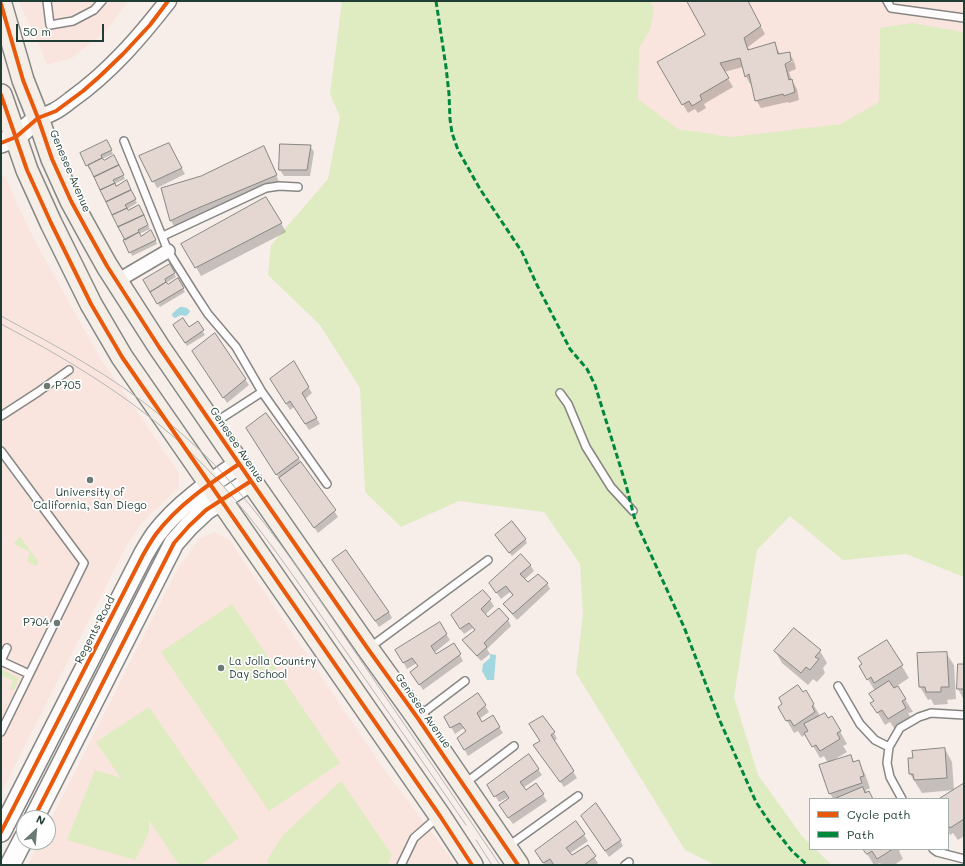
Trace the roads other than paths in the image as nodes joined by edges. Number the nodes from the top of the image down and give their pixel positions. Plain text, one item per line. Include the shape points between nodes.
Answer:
1 (47, 1) edge
2 (102, 1) edge
3 (168, 1) edge
4 (887, 1) edge
5 (1, 4) edge
6 (964, 18) edge
7 (1, 95) edge
8 (38, 118) junction
9 (7, 130) edge
10 (124, 141) dead end
11 (298, 187) dead end
12 (163, 236) junction
13 (168, 250) junction
14 (117, 281) junction
15 (69, 370) dead end
16 (262, 392) junction
17 (560, 393) dead end
18 (1, 416) edge
19 (212, 424) junction
20 (1, 451) edge
21 (4, 460) edge
22 (239, 464) junction
23 (251, 481) junction
24 (210, 484) junction
25 (327, 484) dead end
26 (222, 501) junction
27 (633, 511) dead end
28 (488, 560) dead end
29 (7, 648) dead end
30 (368, 649) junction
31 (1, 661) edge
32 (29, 674) junction
33 (465, 681) dead end
34 (838, 686) dead end
35 (964, 715) edge
36 (417, 717) junction
37 (1, 732) edge
38 (514, 746) dead end
39 (889, 747) junction
40 (464, 784) junction
41 (578, 796) dead end
42 (901, 798) edge
43 (38, 810) edge
44 (440, 816) junction
45 (1, 832) edge
46 (507, 847) junction
47 (16, 848) edge
48 (935, 850) edge
49 (8, 859) edge
50 (964, 859) edge
51 (401, 865) edge
52 (472, 865) edge
53 (518, 865) edge

1 - 2 lane via 50,25 73,21 94,10
3 - 8 street via 150,25 99,77 56,111
4 - 6 lane via 891,8
5 - 8 main road, Genesee Avenue via 23,80
7 - 9 main road
8 - 9 main road
8 - 14 main road, Genesee Avenue via 52,159 71,201
9 - 24 main road via 91,304 122,357
10 - 12 lane
11 - 12 lane via 266,188
12 - 13 lane
13 - 14 street
13 - 16 lane via 208,314 236,347
14 - 19 main road, Genesee Avenue
15 - 18 lane
16 - 19 lane
16 - 25 lane
17 - 27 lane via 568,404 586,447 611,487
19 - 22 main road, Genesee Avenue
20 - 21 lane
21 - 32 lane via 84,563
22 - 23 main road, Genesee Avenue
22 - 24 main road, Regents Road
23 - 26 main road
23 - 30 main road, Genesee Avenue
24 - 26 main road
24 - 45 main road, Regents Road via 174,513 156,534 143,555
26 - 43 main road via 206,510 174,543
26 - 44 main road
28 - 30 lane
29 - 31 lane
30 - 36 main road, Genesee Avenue
31 - 32 lane
32 - 37 lane
33 - 36 lane
34 - 39 lane via 860,724 875,740
35 - 39 lane via 931,713 919,717 900,728
36 - 40 main road, Genesee Avenue
38 - 40 lane
39 - 42 lane via 887,763 890,777
40 - 46 main road, Genesee Avenue
41 - 46 lane
44 - 51 lane via 414,838
44 - 52 main road
46 - 53 main road, Genesee Avenue
47 - 49 main road
48 - 50 lane

